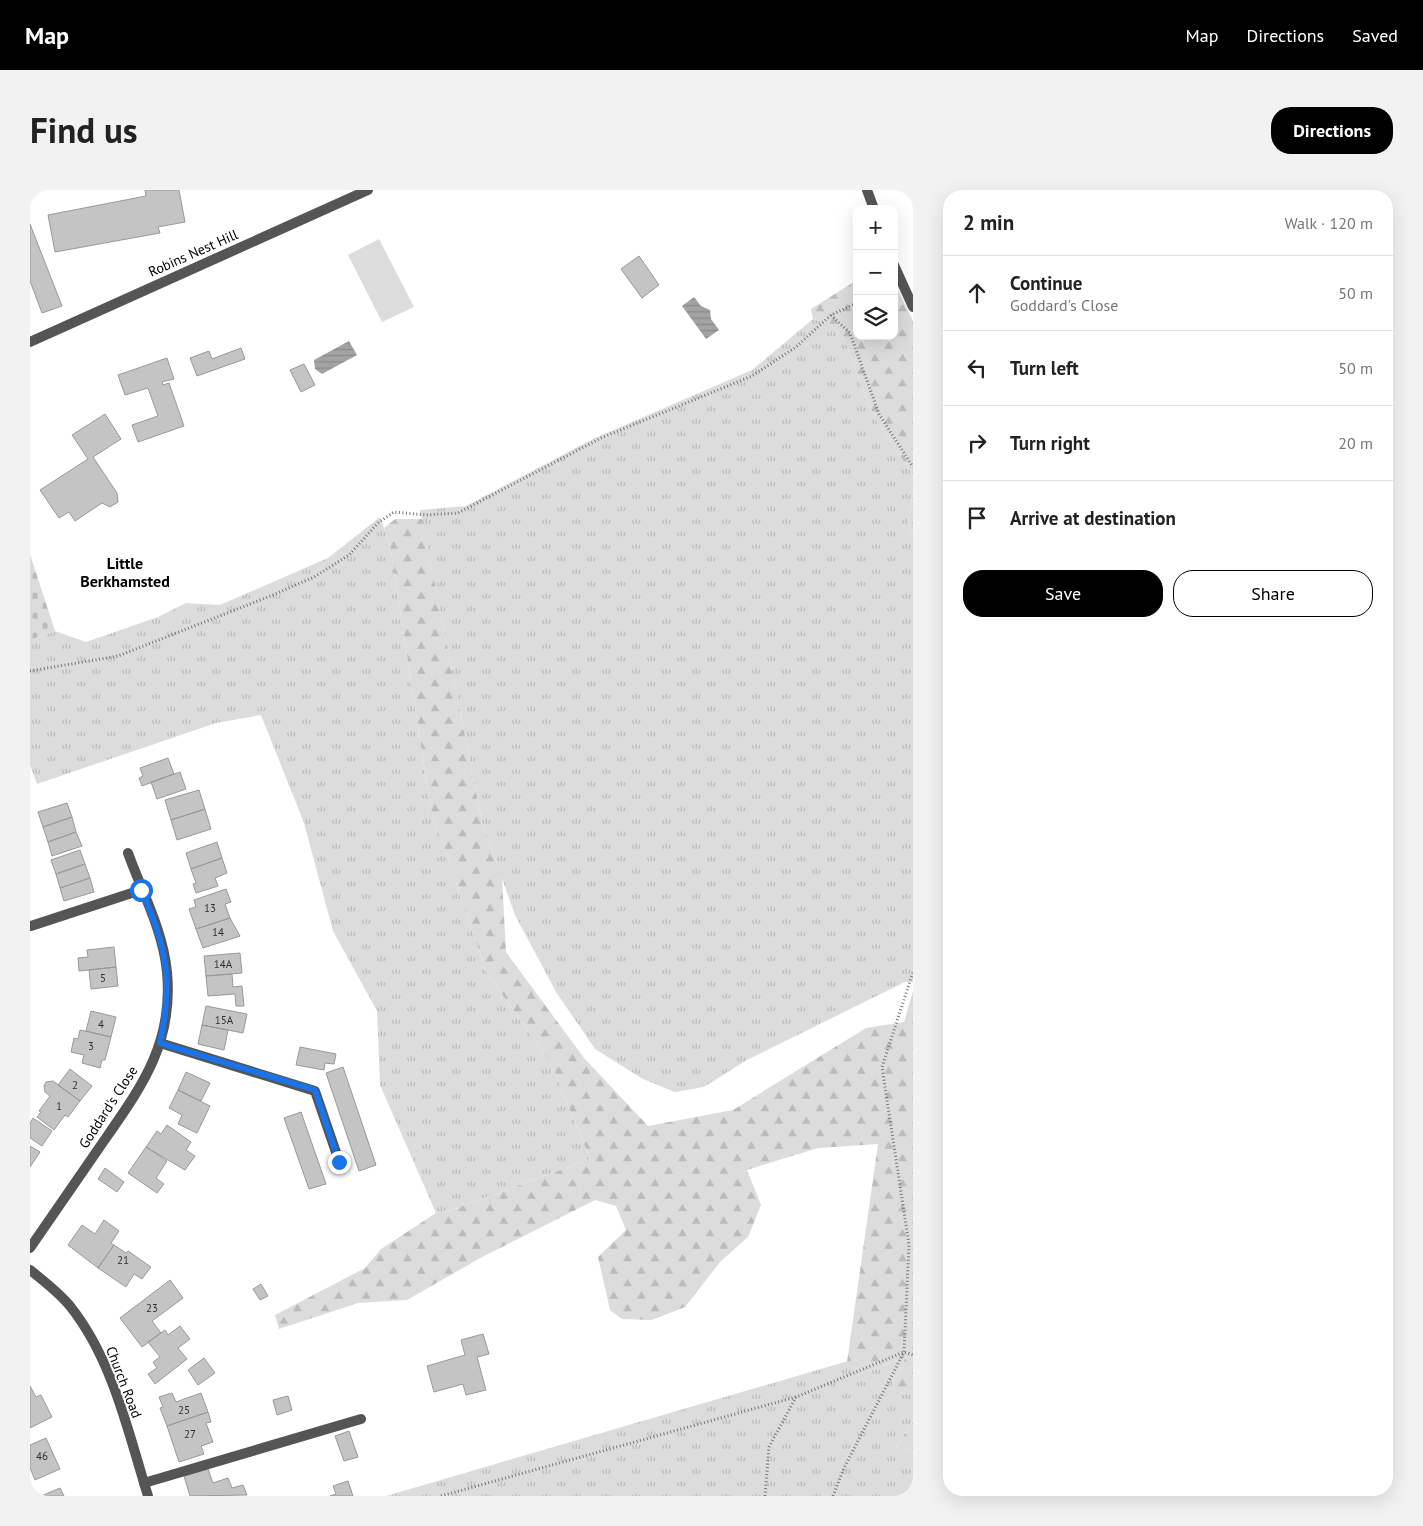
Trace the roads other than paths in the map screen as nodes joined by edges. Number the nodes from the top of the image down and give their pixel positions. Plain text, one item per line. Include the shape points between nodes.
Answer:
1 (368, 190) edge
2 (867, 190) edge
3 (873, 205) edge
4 (898, 274) edge
5 (913, 308) edge
6 (30, 342) edge
7 (128, 852) dead end
8 (141, 890) junction
9 (31, 926) dead end
10 (160, 1043) junction
11 (339, 1162) dead end
12 (30, 1248) edge
13 (30, 1270) edge
14 (361, 1419) dead end
15 (144, 1483) junction
16 (148, 1496) edge

1 - 6 street, Robins Nest Hill
2 - 3 street
4 - 5 street
7 - 8 street, Goddard's Close
8 - 9 street
8 - 10 street, Goddard's Close via 162,943 167,972 167,1009
10 - 11 street via 315,1090
10 - 12 street, Goddard's Close via 140,1089
13 - 15 street, Church Road via 70,1306 94,1345 111,1379
14 - 15 street
15 - 16 street, Church Road

